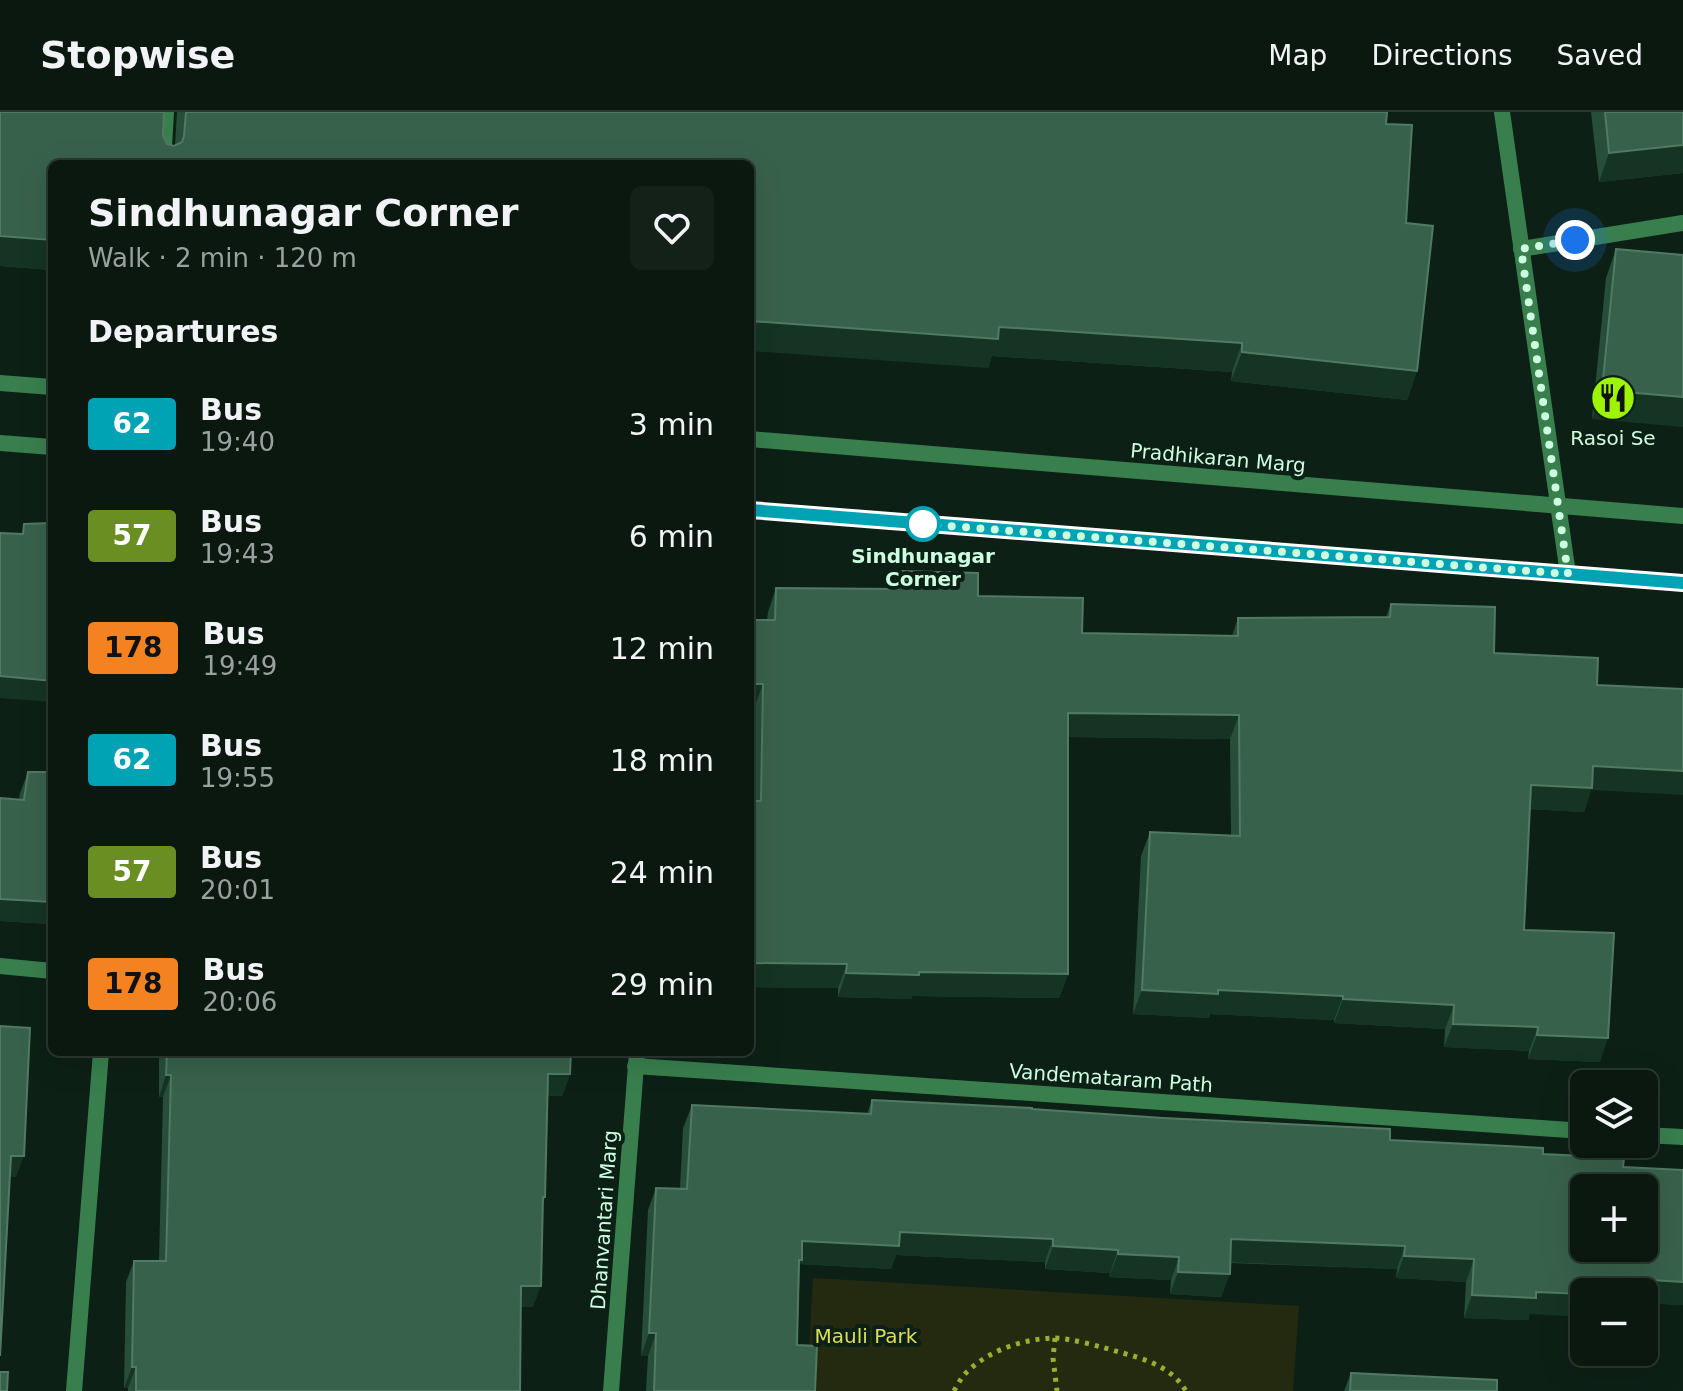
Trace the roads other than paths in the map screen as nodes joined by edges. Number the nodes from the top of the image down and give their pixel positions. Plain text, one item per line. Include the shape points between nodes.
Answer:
1 (166, 112) edge
2 (1502, 112) edge
3 (163, 160) edge
4 (1683, 223) edge
5 (1521, 249) junction
6 (0, 383) edge
7 (48, 387) edge
8 (754, 439) edge
9 (0, 443) edge
10 (48, 447) edge
11 (1559, 506) junction
12 (754, 510) edge
13 (1683, 516) edge
14 (1568, 574) junction
15 (1683, 583) edge
16 (0, 966) edge
17 (48, 971) edge
18 (101, 1056) edge
19 (636, 1059) edge
20 (1570, 1130) edge
21 (1658, 1136) edge
22 (1683, 1137) edge
23 (74, 1391) edge
24 (611, 1391) edge

1 - 3 street
2 - 5 street
4 - 5 street
5 - 11 street
6 - 7 street
8 - 11 street, Pradhikaran Marg
9 - 10 street
11 - 13 street, Pradhikaran Marg
11 - 14 street
12 - 14 street
14 - 15 street
16 - 17 street
18 - 23 street
19 - 20 street, Vandemataram Path
19 - 24 street, Dhanvantari Marg
21 - 22 street

